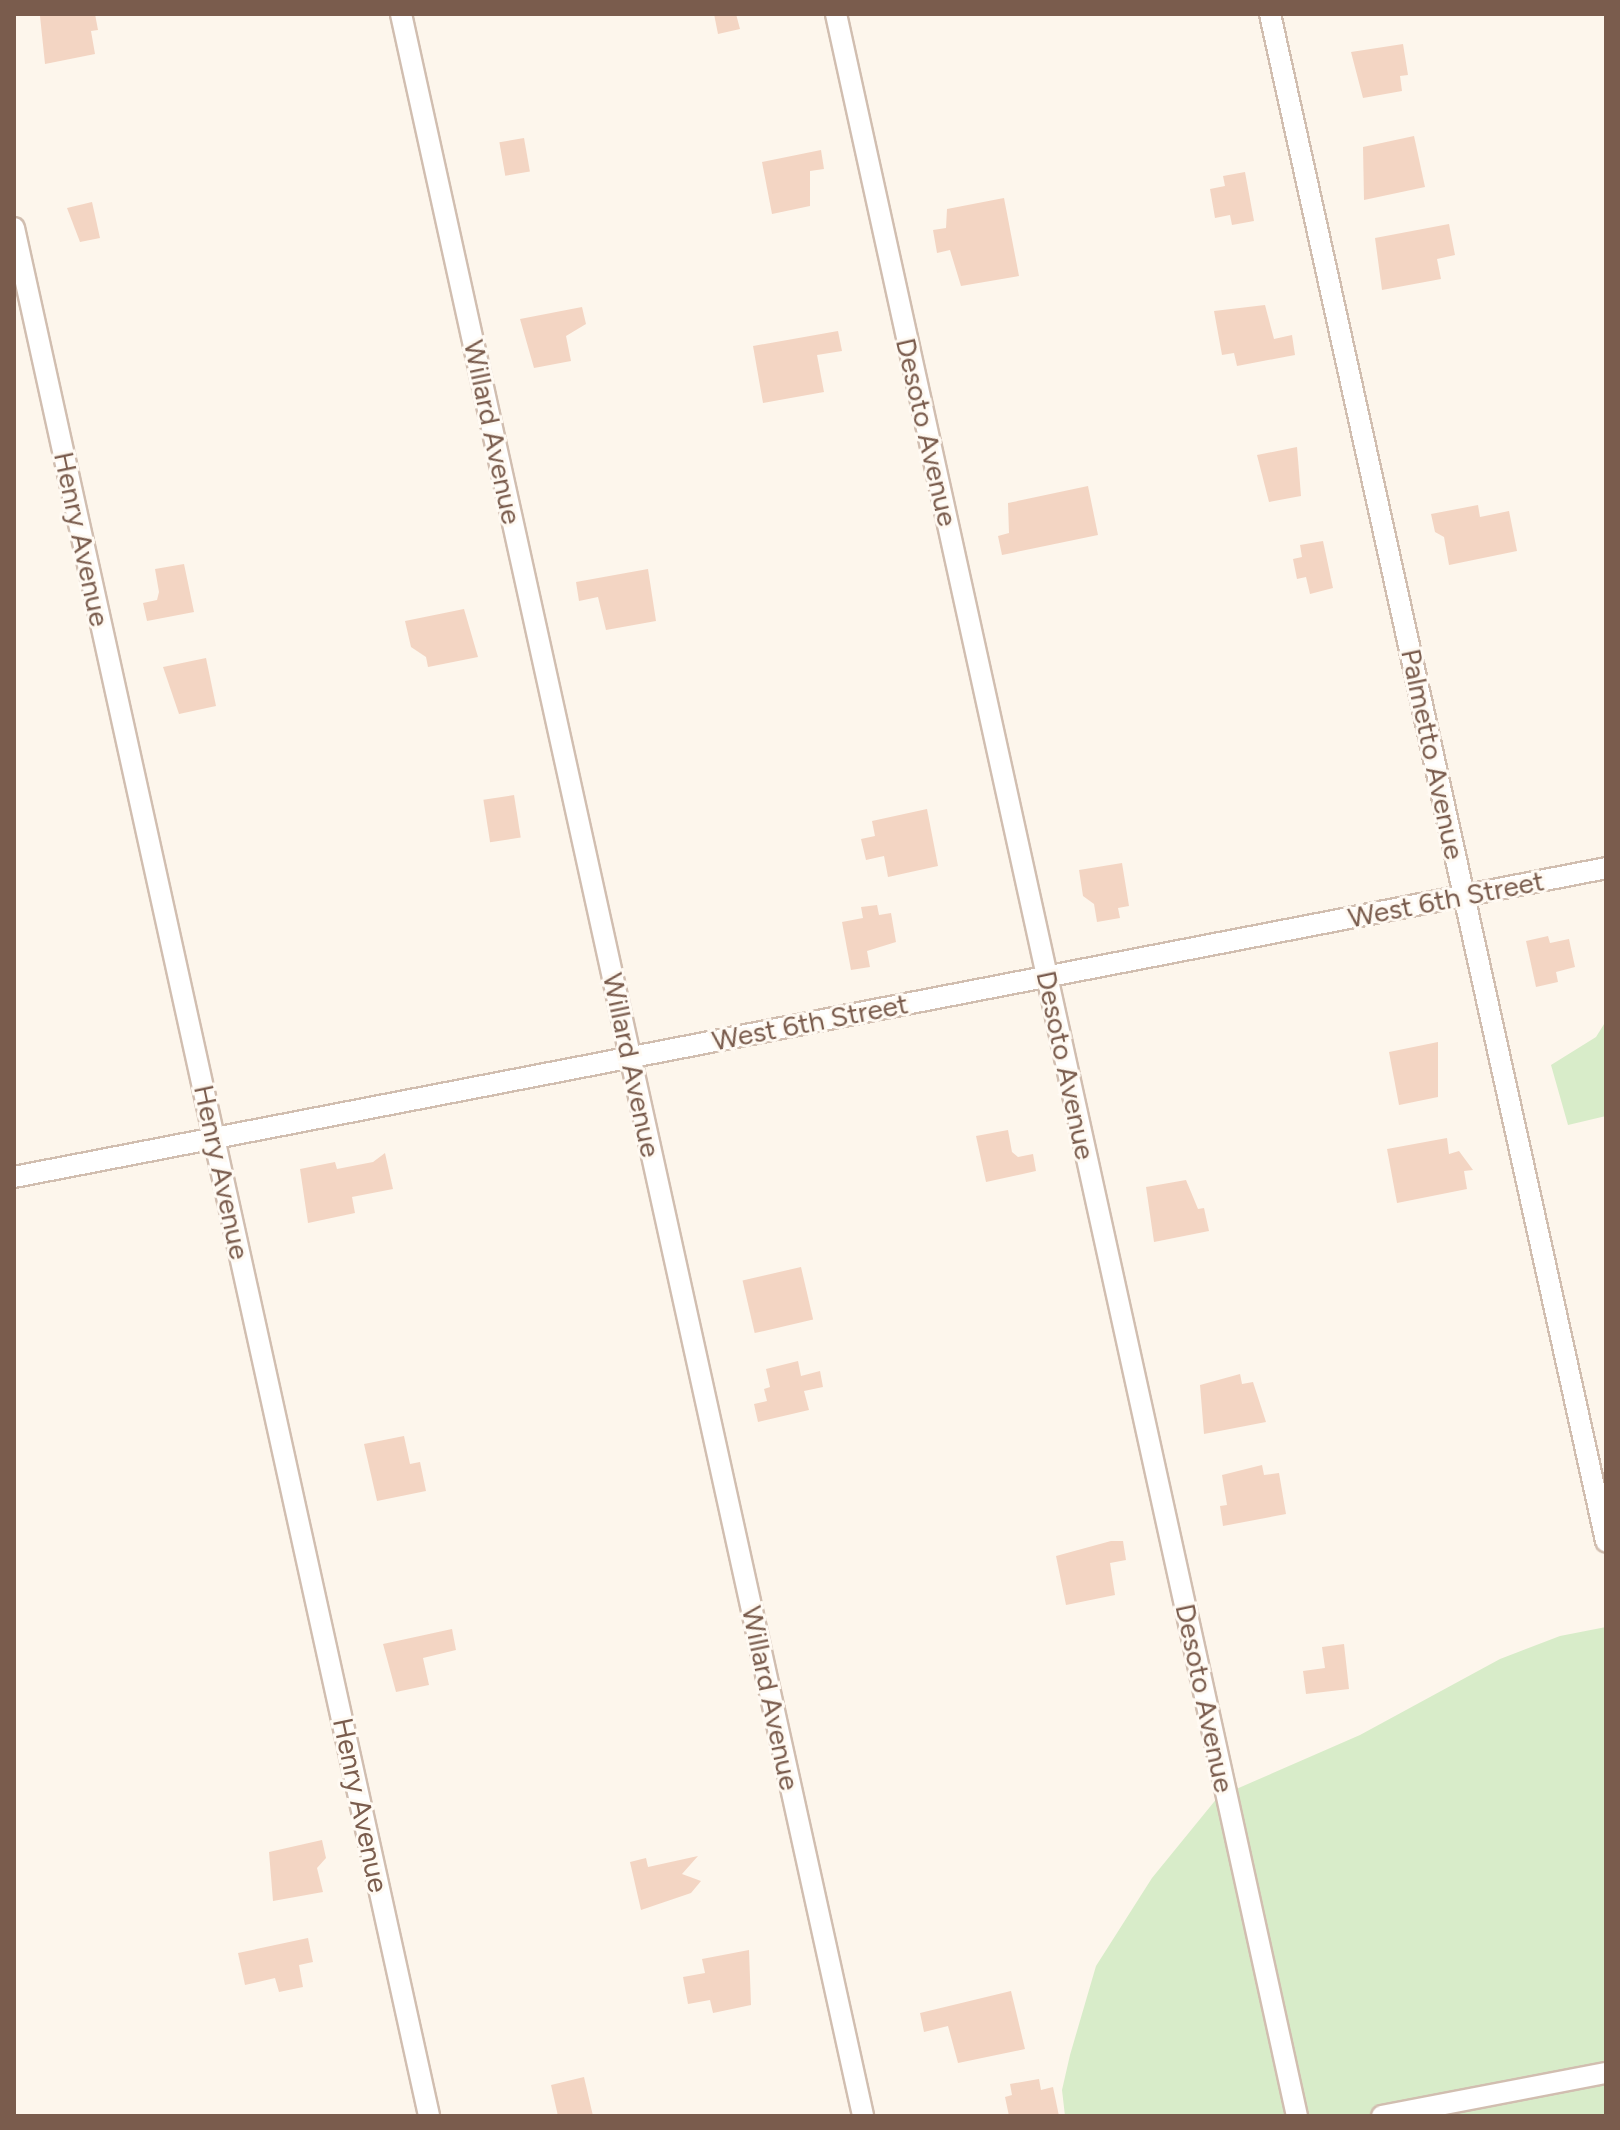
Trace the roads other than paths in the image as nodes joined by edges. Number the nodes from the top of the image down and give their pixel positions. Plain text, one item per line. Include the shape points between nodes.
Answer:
1 (401, 14) edge
2 (836, 14) edge
3 (1270, 14) edge
4 (14, 228) edge
5 (1606, 868) edge
6 (1464, 896) junction
7 (1046, 976) junction
8 (629, 1057) junction
9 (214, 1137) junction
10 (14, 1177) edge
11 (1606, 1541) edge
12 (1606, 2073) edge
13 (429, 2116) edge
14 (863, 2116) edge
15 (1297, 2116) edge
16 (1382, 2116) edge

1 - 8 street, Willard Avenue
2 - 7 street, Desoto Avenue
3 - 6 street, Palmetto Avenue
4 - 9 street, Henry Avenue
5 - 6 street, West 6th Street
6 - 7 street, West 6th Street
6 - 11 street, Palmetto Avenue
7 - 8 street, West 6th Street
7 - 15 street, Desoto Avenue
8 - 9 street, West 6th Street
8 - 14 street, Willard Avenue
9 - 10 street, West 6th Street
9 - 13 street, Henry Avenue
12 - 16 street

